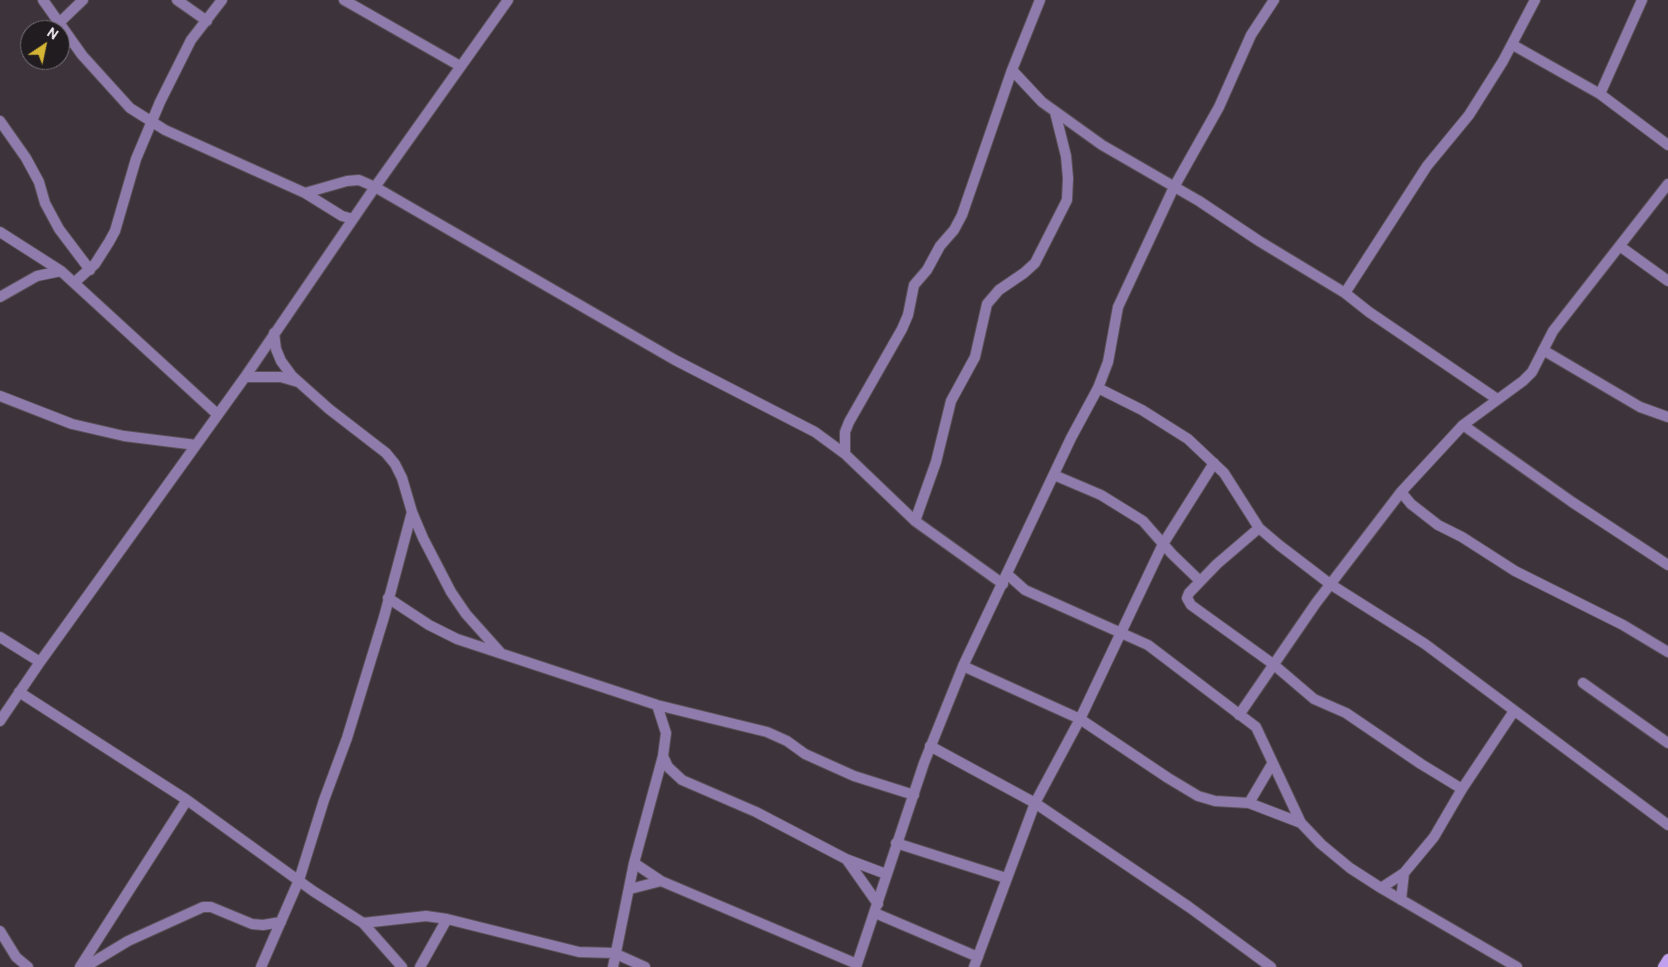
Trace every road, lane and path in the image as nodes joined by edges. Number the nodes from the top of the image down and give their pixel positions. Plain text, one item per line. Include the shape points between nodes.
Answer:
1 (43, 0) edge
2 (83, 0) edge
3 (177, 0) edge
4 (222, 0) edge
5 (344, 0) edge
6 (508, 0) edge
7 (1040, 0) edge
8 (1274, 0) edge
9 (1535, 0) edge
10 (1642, 0) edge
11 (57, 20) edge
12 (62, 20) edge
13 (208, 21) junction
14 (70, 39) edge
15 (1512, 45) junction
16 (460, 66) junction
17 (1012, 70) junction
18 (1600, 94) junction
19 (1054, 112) junction
20 (0, 121) edge
21 (152, 123) junction
22 (1668, 145) edge
23 (1668, 184) edge
24 (375, 186) junction
25 (1174, 187) junction
26 (305, 194) junction
27 (353, 219) junction
28 (0, 232) edge
29 (1621, 247) junction
30 (90, 270) junction
31 (61, 272) junction
32 (1668, 281) edge
33 (75, 282) junction
34 (1345, 293) junction
35 (0, 297) edge
36 (274, 333) junction
37 (1542, 350) junction
38 (245, 377) junction
39 (298, 382) junction
40 (1098, 388) junction
41 (0, 396) edge
42 (1497, 399) junction
43 (217, 414) junction
44 (1668, 417) edge
45 (1463, 424) junction
46 (196, 445) junction
47 (845, 454) junction
48 (1214, 464) junction
49 (1054, 475) junction
50 (1401, 492) junction
51 (412, 512) junction
52 (915, 521) junction
53 (1259, 528) junction
54 (1163, 544) junction
55 (1668, 565) edge
56 (1007, 574) junction
57 (1200, 580) junction
58 (1003, 584) junction
59 (1330, 584) junction
60 (388, 598) junction
61 (402, 608) junction
62 (384, 617) junction
63 (1120, 632) junction
64 (0, 637) edge
65 (1668, 652) edge
66 (500, 653) junction
67 (40, 662) junction
68 (1273, 664) junction
69 (962, 666) junction
70 (1583, 683) dead end
71 (19, 692) junction
72 (657, 705) junction
73 (1514, 711) junction
74 (1239, 715) junction
75 (1080, 719) junction
76 (0, 721) edge
77 (1668, 743) edge
78 (930, 746) junction
79 (663, 756) junction
80 (1272, 764) junction
81 (1462, 789) junction
82 (914, 796) junction
83 (187, 800) junction
84 (1249, 803) junction
85 (1036, 804) junction
86 (1300, 823) junction
87 (1668, 825) edge
88 (896, 843) junction
89 (846, 859) junction
90 (634, 863) junction
91 (304, 865) junction
92 (285, 871) junction
93 (1404, 873) junction
94 (886, 874) junction
95 (1006, 878) junction
96 (299, 880) junction
97 (661, 881) junction
98 (1381, 888) junction
99 (630, 889) junction
100 (1401, 900) junction
101 (876, 909) junction
102 (447, 919) junction
103 (281, 922) junction
104 (363, 923) junction
105 (0, 931) edge
106 (614, 953) junction
107 (1668, 959) edge
108 (976, 962) edge
109 (856, 965) edge
110 (28, 967) edge
111 (80, 967) edge
112 (85, 967) edge
113 (261, 967) edge
114 (402, 967) edge
115 (420, 967) edge
116 (612, 967) edge
117 (645, 967) edge
118 (1271, 967) edge
119 (1516, 967) edge
120 (1663, 967) edge

1 - 11 street
2 - 12 street
3 - 13 street
4 - 13 street
5 - 16 street
6 - 16 street
7 - 17 street
8 - 25 street via 1251,35 1219,107
9 - 15 street
10 - 18 street
13 - 21 street via 191,40
14 - 21 street via 118,97
15 - 18 street
15 - 34 street via 1469,115 1422,174
16 - 24 street
17 - 19 street
17 - 47 street via 962,215 914,285 902,329 848,422
18 - 22 street
19 - 25 street via 1102,146
19 - 52 street via 1066,156 1066,200 1035,263 999,290 987,304 975,356 951,401 936,462
20 - 30 street via 26,158 60,229
21 - 26 street
21 - 30 street via 136,159 115,230
23 - 29 street
24 - 26 street via 358,180 347,181
24 - 27 street
24 - 47 street via 675,360 815,432
25 - 34 street
25 - 40 street via 1118,307 1108,362
26 - 27 street
27 - 36 street
28 - 31 street
29 - 32 street
29 - 37 street via 1553,331
30 - 33 street
31 - 33 street
31 - 35 street via 37,276
33 - 43 street
34 - 42 street
36 - 38 street
36 - 39 street via 280,361
37 - 42 street via 1527,376
37 - 44 street via 1640,407
38 - 39 street via 281,377
38 - 43 street
39 - 51 street via 386,453 402,478
40 - 48 street via 1169,426
40 - 49 street
41 - 46 street via 72,424 124,436
42 - 45 street
43 - 46 street
45 - 50 street
45 - 55 street
46 - 67 street
47 - 52 street
48 - 53 street via 1240,496
48 - 54 street
49 - 54 street via 1123,507 1143,522
49 - 56 street
50 - 59 street
50 - 65 street via 1438,525 1515,571 1623,624
51 - 60 street
51 - 66 street via 451,592
52 - 58 street
53 - 57 street
53 - 59 street
54 - 57 street
54 - 63 street
56 - 58 street
56 - 63 street via 1025,590
57 - 68 street via 1187,598 1192,606
58 - 69 street
59 - 68 street
59 - 73 street via 1425,644
60 - 61 street
60 - 62 street
61 - 62 street
61 - 66 street via 457,639
62 - 91 street
63 - 74 street via 1148,645
63 - 75 street
64 - 67 street
66 - 72 street
67 - 71 street
68 - 74 street
68 - 81 street via 1314,699 1346,713
69 - 75 street
69 - 78 street
70 - 77 street
71 - 76 street
71 - 83 street
72 - 79 street via 666,733
72 - 82 street via 767,732 854,776
73 - 81 street
73 - 87 street
74 - 80 street via 1256,727
75 - 84 street via 1198,796 1215,801
75 - 85 street
78 - 82 street
78 - 85 street
79 - 89 street via 668,767 682,780 756,812
79 - 90 street
80 - 84 street
80 - 86 street
81 - 93 street via 1434,837
82 - 88 street
83 - 92 street
83 - 111 street
84 - 86 street
85 - 95 street
85 - 118 street via 1190,907
86 - 98 street via 1350,868
88 - 94 street
88 - 95 street
89 - 94 street
89 - 101 street
90 - 97 street
90 - 99 street
91 - 92 street
91 - 96 street
92 - 96 street
93 - 98 street
93 - 100 street
94 - 101 street
95 - 108 street
96 - 103 street
96 - 104 street
97 - 99 street
97 - 109 street
98 - 100 street
99 - 106 street
100 - 119 street
101 - 108 street
101 - 109 street
102 - 104 street via 426,916
102 - 106 street via 579,952
102 - 115 street
103 - 112 street via 252,924 212,907 204,907 128,941
103 - 113 street
104 - 114 street
105 - 110 street via 16,957
106 - 116 street
106 - 117 street
107 - 120 street

